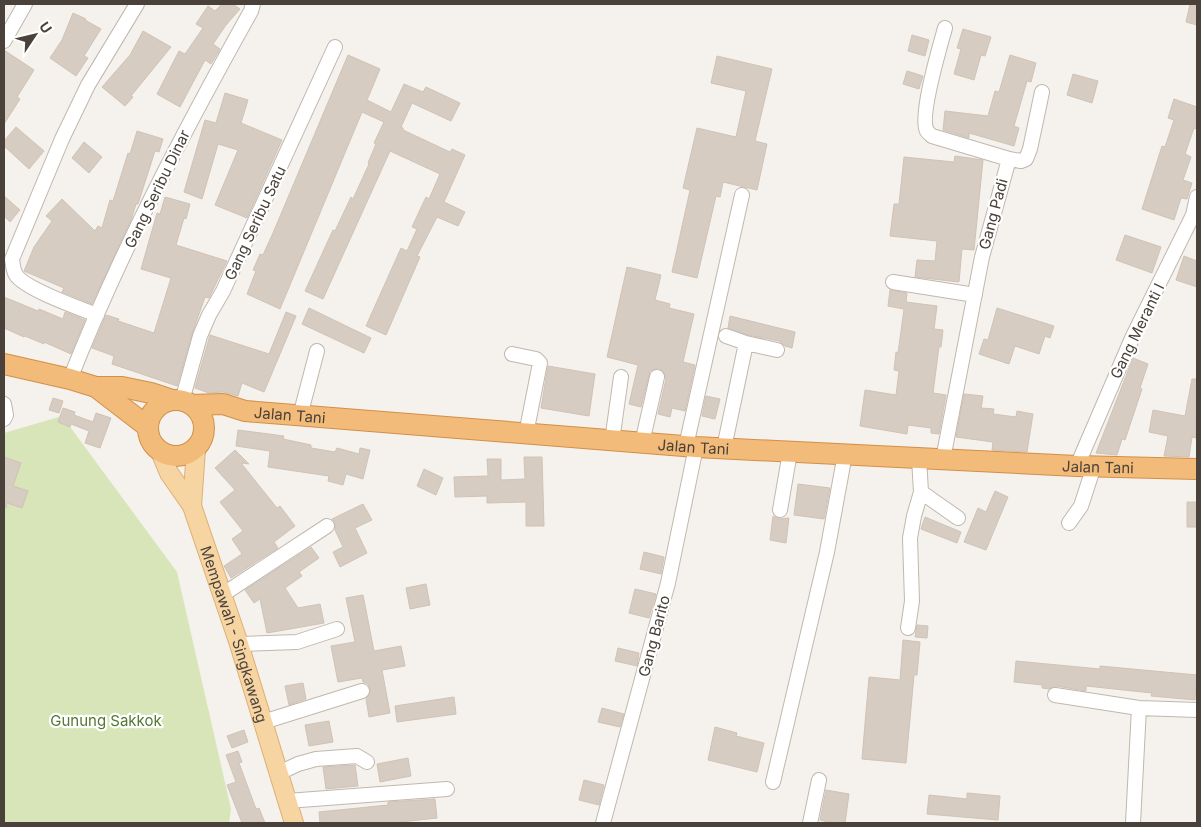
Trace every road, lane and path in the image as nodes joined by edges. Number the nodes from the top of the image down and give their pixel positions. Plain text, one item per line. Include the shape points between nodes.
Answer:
1 (25, 4) edge
2 (136, 4) edge
3 (254, 5) edge
4 (945, 28) dead end
5 (4, 41) edge
6 (336, 47) dead end
7 (1042, 92) dead end
8 (1009, 159) junction
9 (742, 195) dead end
10 (1197, 197) edge
11 (893, 282) dead end
12 (975, 295) junction
13 (96, 315) junction
14 (726, 336) dead end
15 (746, 343) junction
16 (317, 350) dead end
17 (777, 350) dead end
18 (512, 354) dead end
19 (4, 364) edge
20 (621, 377) dead end
21 (657, 377) dead end
22 (70, 379) junction
23 (96, 387) junction
24 (182, 402) junction
25 (4, 404) edge
26 (246, 411) junction
27 (300, 416) junction
28 (4, 419) edge
29 (148, 427) junction
30 (204, 429) junction
31 (526, 434) junction
32 (612, 441) junction
33 (642, 443) junction
34 (691, 446) junction
35 (724, 448) junction
36 (196, 449) junction
37 (160, 451) junction
38 (790, 452) junction
39 (845, 454) junction
40 (920, 458) junction
41 (943, 459) junction
42 (1085, 466) junction
43 (1197, 469) edge
44 (920, 492) junction
45 (192, 506) junction
46 (780, 510) dead end
47 (958, 518) dead end
48 (1069, 523) dead end
49 (327, 526) dead end
50 (222, 595) junction
51 (908, 628) dead end
52 (337, 629) dead end
53 (239, 644) junction
54 (362, 691) dead end
55 (1055, 695) dead end
56 (1139, 708) junction
57 (1197, 710) edge
58 (263, 722) junction
59 (367, 762) dead end
60 (279, 774) junction
61 (819, 780) dead end
62 (773, 782) dead end
63 (447, 789) dead end
64 (287, 801) junction
65 (294, 823) edge
66 (603, 823) edge
67 (810, 823) edge
68 (1133, 823) edge

1 - 5 street
2 - 13 street via 88,84 12,259 16,276 52,298
3 - 13 street, Gang Seribu Dinar via 172,156
4 - 8 street, Gang Padi via 929,92 926,130 932,136
6 - 24 street, Gang Seribu Satu via 206,322
7 - 8 street via 1026,160
8 - 12 street, Gang Padi
9 - 34 street, Gang Barito
10 - 42 street, Gang Meranti I via 1193,215 1133,336
11 - 12 street
12 - 41 street, Gang Padi
13 - 22 street, Gang Seribu Dinar
14 - 15 street
15 - 17 street
15 - 35 street
16 - 27 street
18 - 31 street via 536,359 540,363
19 - 22 highway
20 - 32 street
21 - 33 street
22 - 23 highway
23 - 24 highway via 122,387
23 - 29 highway
24 - 26 highway, Jalan Tani via 223,404
24 - 29 highway via 158,407
24 - 30 highway via 201,415
25 - 28 street
26 - 27 highway, Jalan Tani
26 - 30 highway via 214,421
27 - 31 highway, Jalan Tani
29 - 37 highway via 152,443
30 - 36 highway
31 - 32 highway, Jalan Tani
32 - 33 highway, Jalan Tani
33 - 34 highway, Jalan Tani
34 - 35 highway, Jalan Tani
34 - 66 street, Gang Barito via 668,584
35 - 38 highway, Jalan Tani
36 - 37 highway via 182,456 166,455
36 - 45 main road
37 - 45 main road, Mempawah - Singkawang via 169,473
38 - 39 highway, Jalan Tani
38 - 46 street
39 - 40 highway, Jalan Tani
39 - 62 street via 827,552
40 - 41 highway, Jalan Tani
40 - 44 street
41 - 42 highway, Jalan Tani
42 - 43 highway, Jalan Tani
42 - 48 street, Gang Meranti I via 1081,506
44 - 47 street
44 - 51 street via 910,538 912,601
45 - 50 main road, Mempawah - Singkawang
49 - 50 street
50 - 53 main road, Mempawah - Singkawang
52 - 53 street via 298,642
53 - 58 main road, Mempawah - Singkawang
54 - 58 street
55 - 56 street
56 - 57 street
56 - 68 street
58 - 60 main road, Mempawah - Singkawang
59 - 60 street via 357,756 316,759
60 - 64 main road, Mempawah - Singkawang
61 - 67 street
63 - 64 street
64 - 65 main road, Mempawah - Singkawang

